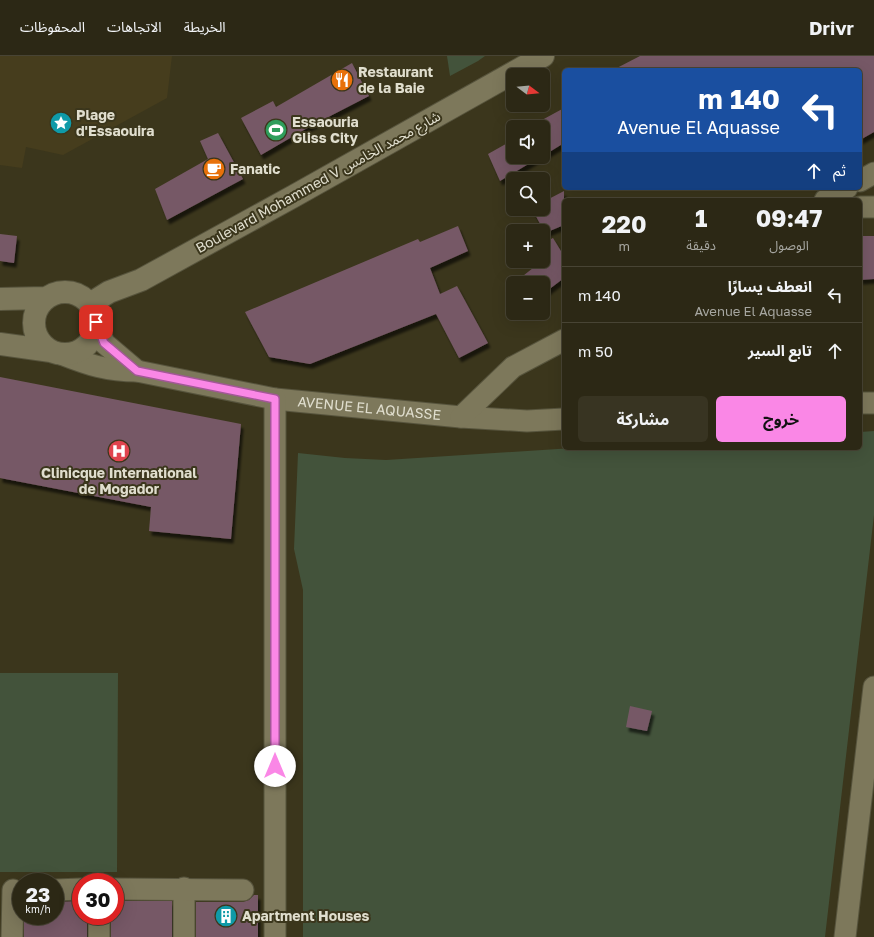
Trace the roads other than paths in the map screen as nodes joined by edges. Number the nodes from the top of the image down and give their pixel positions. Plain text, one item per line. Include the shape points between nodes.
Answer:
1 (543, 56) edge
2 (874, 173) edge
3 (862, 180) edge
4 (843, 190) edge
5 (829, 198) edge
6 (862, 207) edge
7 (874, 207) edge
8 (45, 298) junction
9 (0, 299) edge
10 (93, 313) junction
11 (562, 341) edge
12 (0, 344) edge
13 (56, 353) junction
14 (145, 373) junction
15 (275, 399) junction
16 (862, 403) edge
17 (874, 403) edge
18 (461, 417) junction
19 (562, 419) edge
20 (874, 687) edge
21 (184, 888) junction
22 (124, 889) edge
23 (11, 890) edge
24 (243, 890) dead end
25 (99, 925) edge
26 (12, 937) edge
27 (99, 937) edge
28 (184, 937) edge
29 (275, 937) edge
30 (845, 937) edge

1 - 10 street, Boulevard Mohammed V شارع محمد الخامس via 141,280 110,292
2 - 3 street
4 - 5 street
6 - 7 street
8 - 9 street
8 - 10 street via 64,291 74,292 83,297
8 - 13 street via 38,305 33,326 42,345
10 - 13 street via 95,332 90,342 82,350 72,354
10 - 14 street via 104,343
11 - 18 street via 513,367
12 - 13 street
13 - 14 street via 90,366
14 - 15 street, AVENUE EL AQUASSE
15 - 18 street, AVENUE EL AQUASSE
15 - 29 street
16 - 17 street
18 - 19 street, AVENUE EL AQUASSE via 526,421
20 - 30 street
21 - 22 street
21 - 24 street
21 - 28 street
23 - 26 street
25 - 27 street

